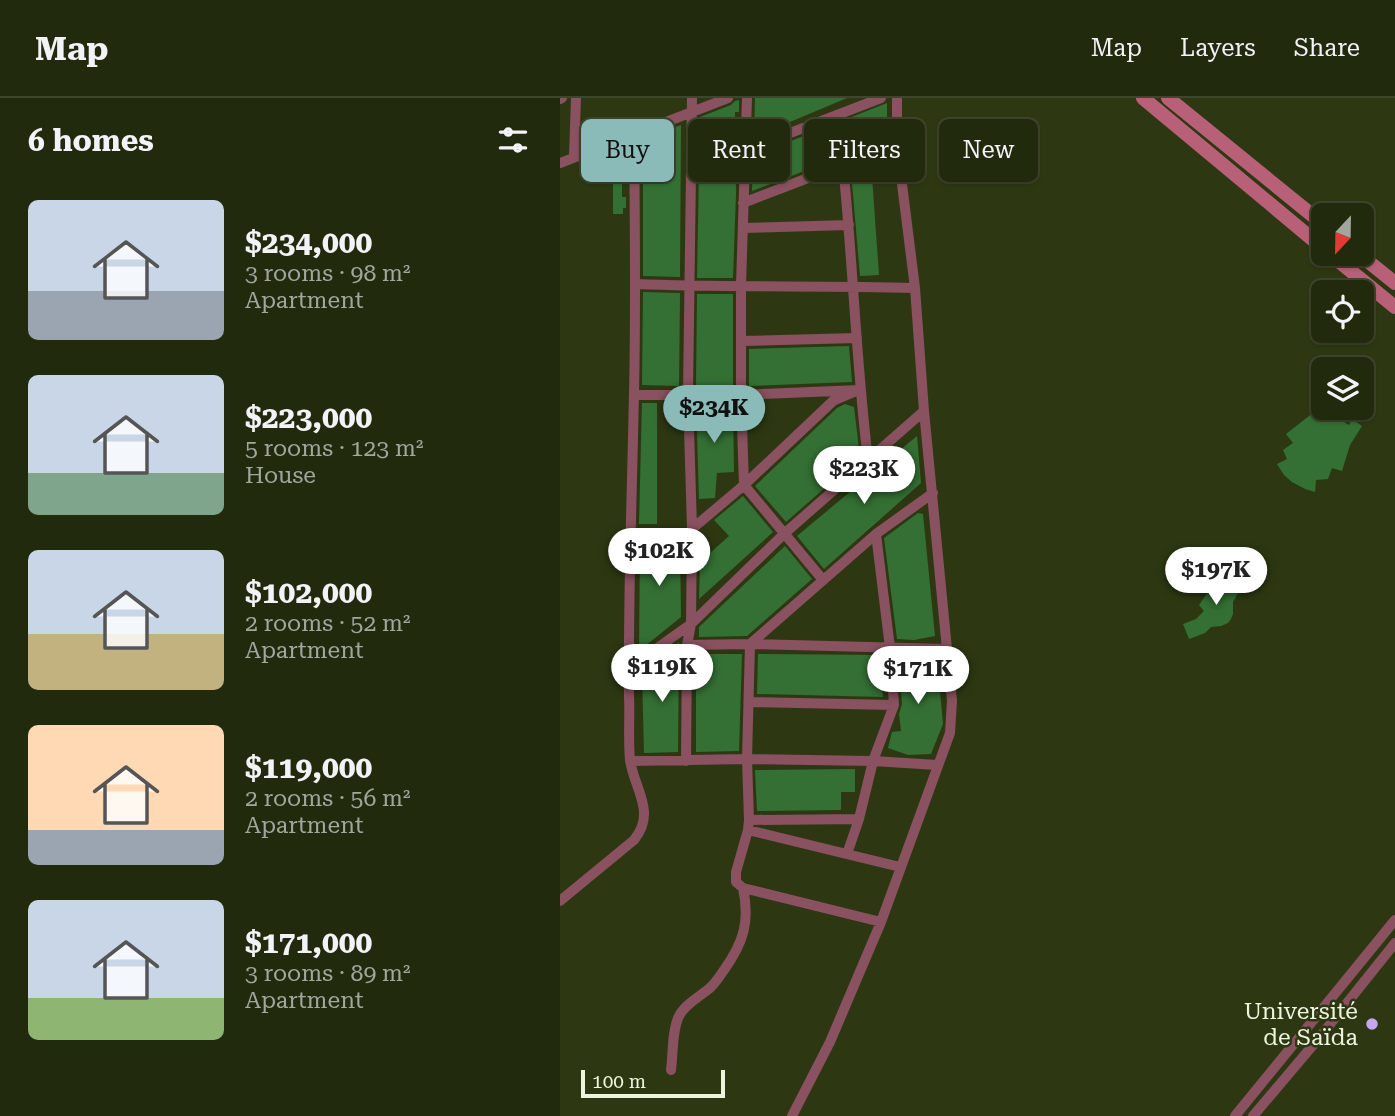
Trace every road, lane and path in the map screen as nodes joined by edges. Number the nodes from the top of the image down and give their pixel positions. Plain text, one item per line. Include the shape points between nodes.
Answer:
1 (576, 98) edge
2 (692, 98) edge
3 (728, 98) edge
4 (747, 98) edge
5 (881, 98) edge
6 (897, 98) edge
7 (1143, 98) edge
8 (1168, 98) edge
9 (692, 112) junction
10 (673, 119) edge
11 (747, 119) edge
12 (897, 119) edge
13 (790, 133) edge
14 (581, 153) edge
15 (574, 156) junction
16 (560, 163) edge
17 (804, 180) edge
18 (635, 182) edge
19 (744, 182) edge
20 (845, 182) edge
21 (902, 182) edge
22 (743, 203) junction
23 (1311, 214) edge
24 (849, 225) junction
25 (743, 228) junction
26 (1311, 238) edge
27 (1345, 266) edge
28 (1374, 266) edge
29 (1395, 283) edge
30 (636, 284) junction
31 (741, 285) junction
32 (691, 286) junction
33 (853, 286) junction
34 (915, 288) junction
35 (1395, 307) edge
36 (857, 338) junction
37 (741, 341) junction
38 (860, 390) junction
39 (688, 394) junction
40 (634, 395) junction
41 (741, 395) junction
42 (924, 411) junction
43 (868, 460) junction
44 (744, 485) junction
45 (933, 493) junction
46 (692, 529) junction
47 (785, 533) junction
48 (876, 534) junction
49 (823, 580) junction
50 (691, 624) junction
51 (750, 644) junction
52 (687, 645) junction
53 (890, 648) junction
54 (947, 649) junction
55 (629, 668) junction
56 (749, 702) junction
57 (894, 705) junction
58 (747, 759) junction
59 (631, 761) junction
60 (686, 761) junction
61 (873, 761) junction
62 (937, 765) junction
63 (859, 819) junction
64 (749, 825) junction
65 (847, 854) junction
66 (900, 867) junction
67 (743, 888) junction
68 (560, 901) edge
69 (1395, 920) edge
70 (881, 922) junction
71 (1395, 943) edge
72 (671, 1070) dead end
73 (792, 1116) edge
74 (1235, 1116) edge
75 (1253, 1116) edge

1 - 15 street
2 - 9 street
3 - 9 street
4 - 11 street
5 - 13 street
6 - 12 street
7 - 26 main road
8 - 23 main road
9 - 10 street
9 - 32 street
14 - 15 street
15 - 16 street
17 - 22 street
18 - 30 street
19 - 22 street
20 - 24 street
21 - 34 street
22 - 25 street
24 - 25 street
24 - 33 street
25 - 31 street
27 - 35 main road
28 - 29 main road
30 - 32 street
30 - 40 street
31 - 32 street
31 - 33 street
31 - 37 street
32 - 39 street
33 - 34 street
33 - 36 street
34 - 42 street
36 - 37 street
36 - 38 street
37 - 41 street
38 - 41 street
38 - 43 street
38 - 44 street via 833,401
39 - 40 street
39 - 41 street
39 - 46 street
40 - 55 street
41 - 44 street
42 - 43 street
42 - 45 street
43 - 47 street
44 - 46 street
44 - 47 street
45 - 48 street
45 - 54 street
46 - 50 street
47 - 49 street
47 - 50 street
48 - 49 street
48 - 53 street
49 - 51 street
50 - 52 street
50 - 55 street
51 - 52 street
51 - 53 street
51 - 56 street
52 - 60 street
53 - 54 street
53 - 57 street
54 - 62 street via 950,733
55 - 59 street
56 - 57 street
56 - 58 street
57 - 61 street
58 - 60 street
58 - 61 street
58 - 64 street
59 - 60 street
59 - 68 street via 644,802 639,833
61 - 62 street
61 - 63 street
62 - 66 street
63 - 64 street
63 - 65 street
64 - 65 street
64 - 67 street via 735,878
65 - 66 street
66 - 70 street
67 - 70 street
67 - 72 street via 747,913 740,943 714,985 680,1015
69 - 74 street
70 - 73 street via 830,1042
71 - 75 street

